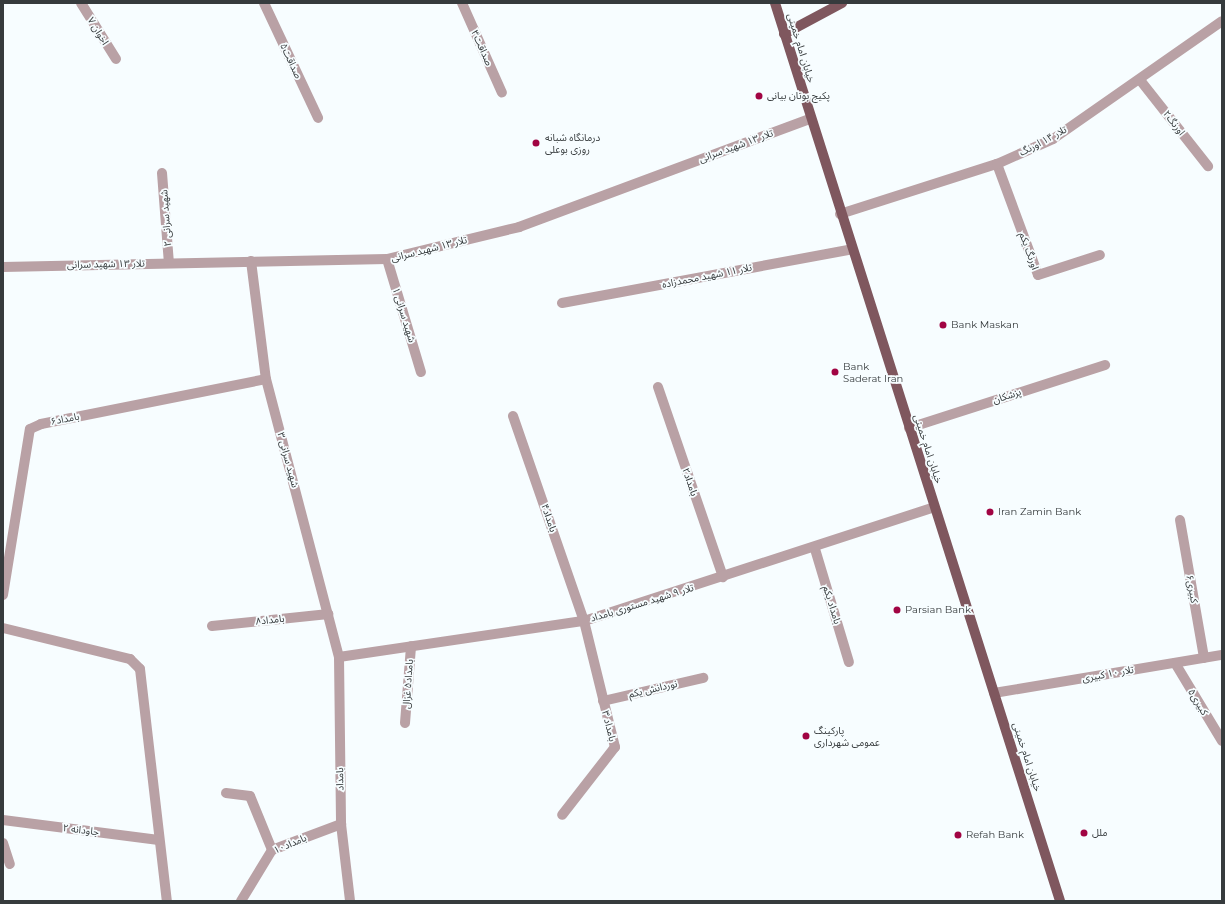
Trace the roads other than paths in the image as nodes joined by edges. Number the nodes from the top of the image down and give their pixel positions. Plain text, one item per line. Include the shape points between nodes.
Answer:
1 (81, 3) edge
2 (264, 3) edge
3 (462, 3) edge
4 (775, 3) edge
5 (842, 3) edge
6 (1222, 21) edge
7 (784, 34) junction
8 (116, 59) dead end
9 (1140, 80) junction
10 (502, 93) dead end
11 (318, 118) dead end
12 (810, 119) junction
13 (997, 164) junction
14 (1208, 166) dead end
15 (162, 172) dead end
16 (840, 214) junction
17 (852, 248) junction
18 (1100, 255) dead end
19 (387, 259) junction
20 (251, 261) junction
21 (169, 263) junction
22 (3, 267) edge
23 (562, 303) dead end
24 (1105, 365) dead end
25 (421, 372) dead end
26 (266, 379) junction
27 (658, 387) dead end
28 (513, 416) dead end
29 (909, 428) junction
30 (934, 507) junction
31 (1180, 520) dead end
32 (815, 549) junction
33 (722, 578) junction
34 (3, 595) edge
35 (328, 614) junction
36 (584, 621) junction
37 (212, 626) dead end
38 (3, 628) edge
39 (410, 646) junction
40 (1222, 655) edge
41 (339, 657) junction
42 (1204, 658) junction
43 (849, 662) dead end
44 (1175, 663) junction
45 (703, 678) dead end
46 (994, 693) junction
47 (603, 701) junction
48 (405, 723) dead end
49 (1222, 741) edge
50 (226, 793) dead end
51 (562, 815) dead end
52 (3, 820) edge
53 (341, 824) junction
54 (159, 840) junction
55 (3, 843) edge
56 (272, 850) junction
57 (10, 864) dead end
58 (166, 901) edge
59 (241, 901) edge
60 (350, 901) edge
61 (1060, 901) edge

1 - 8 street, اخوان ۷
2 - 11 street, صداقت۵
3 - 10 street, صداقت۳
4 - 7 main road, خیابان امام خمینی
5 - 7 main road
6 - 9 street, تلار ۱۴ اورنگ
7 - 12 main road, خیابان امام خمینی
9 - 13 street, تلار ۱۴ اورنگ via 1053,139
9 - 14 street, اورنگ۲
12 - 16 main road, خیابان امام خمینی
12 - 19 street, تلار ۱۳ شهید سرانی via 519,227
13 - 16 street, تلار ۱۴ اورنگ
13 - 18 street, اورنگ یکم via 1038,276
15 - 21 street, شهید سرانی ۲
16 - 17 main road, خیابان امام خمینی
17 - 23 street, تلار ۱۱ شهید محمدزاده
17 - 29 main road, خیابان امام خمینی
19 - 20 street, تلار ۱۳ شهید سرانی
19 - 25 street, شهید سرانی ۱
20 - 21 street, تلار ۱۳ شهید سرانی
20 - 26 street, شهید سرانی ۳
21 - 22 street, تلار ۱۳ شهید سرانی
24 - 29 street, پزشکان
26 - 34 street, بامداد۶ via 41,424 30,429
26 - 35 street, شهید سرانی ۳
27 - 33 street, بامداد۲
28 - 36 street, بامداد۴
29 - 30 main road, خیابان امام خمینی
30 - 32 street, تلار ۹ شهید مستوری بامداد
30 - 46 main road, خیابان امام خمینی
31 - 42 street, کبیری۶
32 - 33 street, تلار ۹ شهید مستوری بامداد
32 - 43 street, بامداد یکم
33 - 36 street, تلار ۹ شهید مستوری بامداد
35 - 37 street, بامداد۸
35 - 41 street, شهید سرانی ۳
36 - 39 street, تلار ۹ شهید مستوری بامداد
36 - 47 street, بامداد ۳
38 - 54 street via 130,659 140,669
39 - 41 street, تلار ۹ شهید مستوری بامداد
39 - 48 street, بامداد۵ غزال
40 - 42 street, تلار ۱۰ کبیری
41 - 53 street, بامداد
42 - 44 street, تلار ۱۰ کبیری
44 - 46 street, تلار ۱۰ کبیری
44 - 49 street, کبیری۵
45 - 47 street, نوردانش یکم
46 - 61 main road, خیابان امام خمینی
47 - 51 street, بامداد ۳ via 615,747
50 - 56 street via 250,796
52 - 54 street, جاودانه ۲
53 - 56 street, بامداد۱۰
53 - 60 street, بامداد
54 - 58 street
55 - 57 street
56 - 59 street, بامداد۱۰

